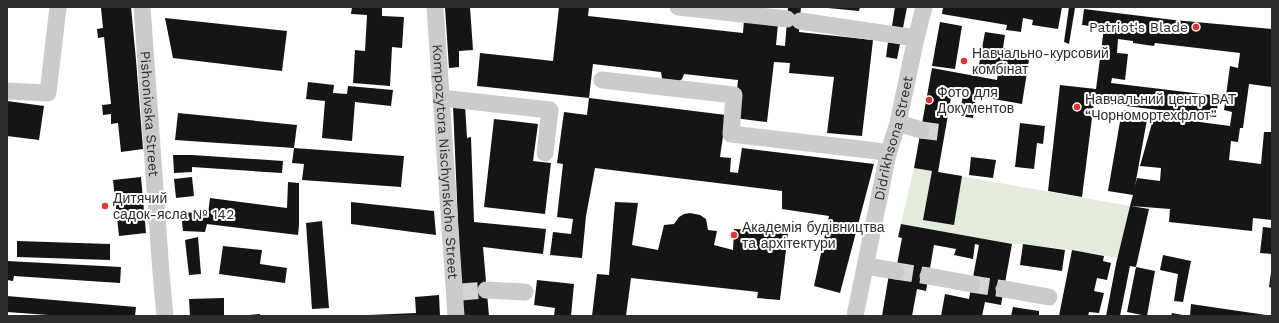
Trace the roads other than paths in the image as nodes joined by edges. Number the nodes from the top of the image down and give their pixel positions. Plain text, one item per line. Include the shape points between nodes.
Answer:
1 (58, 7) edge
2 (142, 7) edge
3 (435, 7) edge
4 (678, 7) edge
5 (924, 7) edge
6 (916, 38) junction
7 (602, 80) dead end
8 (7, 91) edge
9 (442, 98) junction
10 (898, 123) junction
11 (921, 130) tunnel mouth
12 (545, 153) dead end
13 (888, 154) junction
14 (866, 266) junction
15 (896, 271) tunnel mouth
16 (928, 276) tunnel mouth
17 (972, 284) tunnel mouth
18 (1004, 289) tunnel mouth
19 (486, 290) tunnel mouth
20 (524, 292) dead end
21 (1049, 298) dead end
22 (165, 316) edge
23 (456, 316) edge
24 (855, 316) edge

1 - 8 street via 48,93
2 - 22 street, Pishonivska Street
3 - 9 street, Kompozytora Nischynskoho Street
4 - 6 street via 794,20
5 - 6 street, Didrikhsona Street
6 - 10 street, Didrikhsona Street
7 - 13 street via 734,95 731,134
9 - 12 street via 550,110
9 - 23 street, Kompozytora Nischynskoho Street via 458,293
10 - 11 street
10 - 13 street, Didrikhsona Street
13 - 14 street, Didrikhsona Street
14 - 15 street
14 - 24 street, Didrikhsona Street
16 - 17 street
18 - 21 street
19 - 20 street

